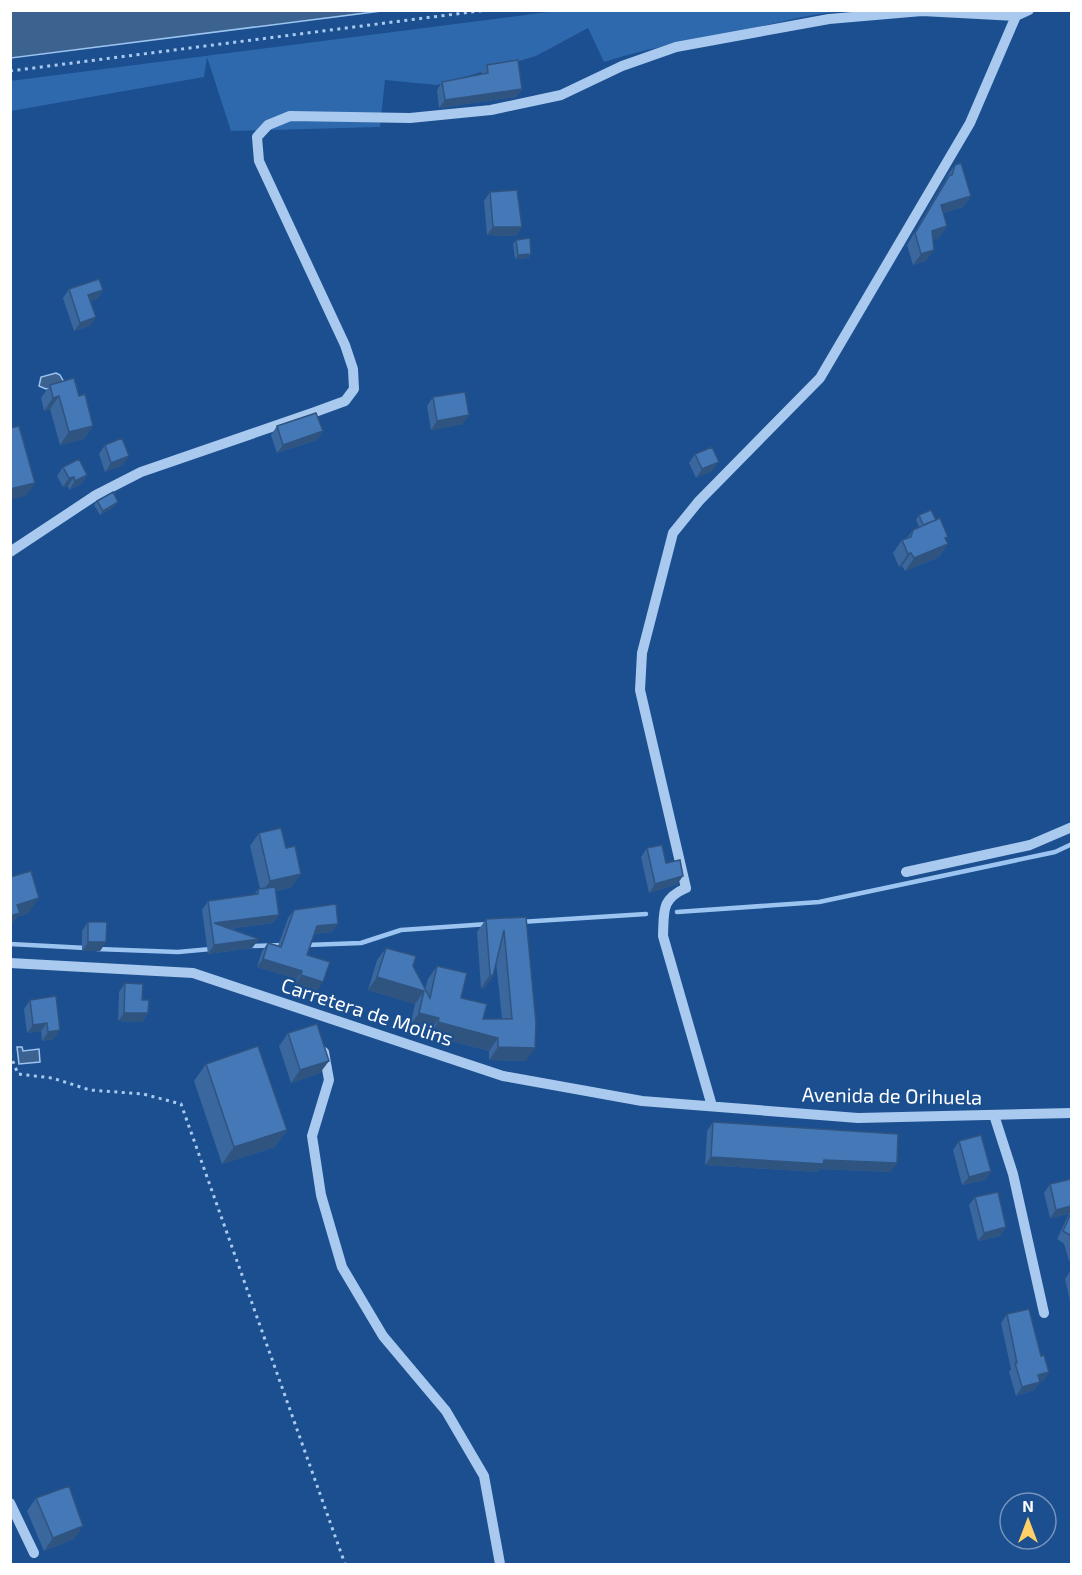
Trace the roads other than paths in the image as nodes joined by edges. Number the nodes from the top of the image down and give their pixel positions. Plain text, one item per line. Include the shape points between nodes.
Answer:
1 (1029, 10) edge
2 (1016, 16) junction
3 (10, 552) edge
4 (1071, 826) edge
5 (906, 872) dead end
6 (10, 963) edge
7 (323, 1042) edge
8 (712, 1106) junction
9 (1071, 1113) edge
10 (994, 1115) junction
11 (1044, 1313) dead end
12 (10, 1503) edge
13 (34, 1554) dead end
14 (500, 1564) edge

1 - 2 street
2 - 3 street via 922,11 829,18 676,47 622,66 561,96 491,110 410,118 290,116 268,125 257,137 259,161 345,345 353,369 354,389 345,401 141,472 96,495
2 - 8 street via 970,123 820,378 699,501 673,533 642,653 640,690 686,888 672,894 664,908 663,936
4 - 5 street via 1030,845
6 - 8 street, Carretera de Molins via 193,973 312,1017 503,1076 642,1101
7 - 14 street via 329,1080 312,1136 321,1195 342,1267 383,1336 446,1411 484,1476
8 - 10 street, Avenida de Orihuela via 858,1118
9 - 10 street, Avenida de Orihuela
10 - 11 street via 1013,1174
12 - 13 street

